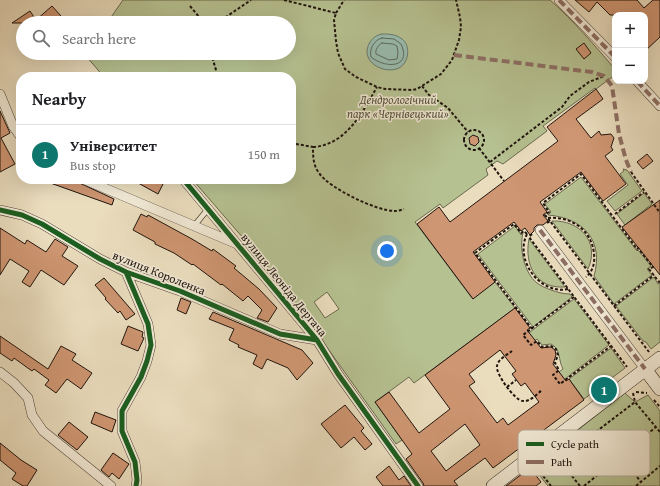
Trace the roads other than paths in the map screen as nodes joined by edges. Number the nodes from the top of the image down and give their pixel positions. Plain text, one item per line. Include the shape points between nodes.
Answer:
1 (559, 0) edge
2 (612, 54) edge
3 (641, 84) edge
4 (0, 94) edge
5 (660, 106) edge
6 (16, 130) edge
7 (95, 184) edge
8 (187, 184) edge
9 (208, 209) junction
10 (0, 210) edge
11 (194, 226) junction
12 (540, 230) dead end
13 (238, 245) junction
14 (126, 272) junction
15 (318, 340) junction
16 (660, 358) edge
17 (645, 369) junction
18 (0, 372) edge
19 (660, 389) edge
20 (566, 430) edge
21 (518, 467) edge
22 (111, 486) edge
23 (136, 486) edge
24 (418, 486) edge
25 (493, 486) edge

1 - 2 street
3 - 5 street
4 - 6 street
7 - 11 street
8 - 9 street, вулиця Леоніда Дергача
9 - 11 lane
9 - 13 street, вулиця Леоніда Дергача
10 - 14 street, вулиця Короленка via 42,224 100,260
11 - 13 street
12 - 17 street
13 - 15 street, вулиця Леоніда Дергача
14 - 15 street, вулиця Короленка via 180,291 280,334
14 - 23 street via 148,324 151,345 141,377 122,411 122,431 135,462
15 - 24 street, вулиця Леоніда Дергача via 338,374
16 - 17 street
17 - 19 street
17 - 20 street
18 - 22 street via 28,398 32,415 43,431
21 - 25 street

